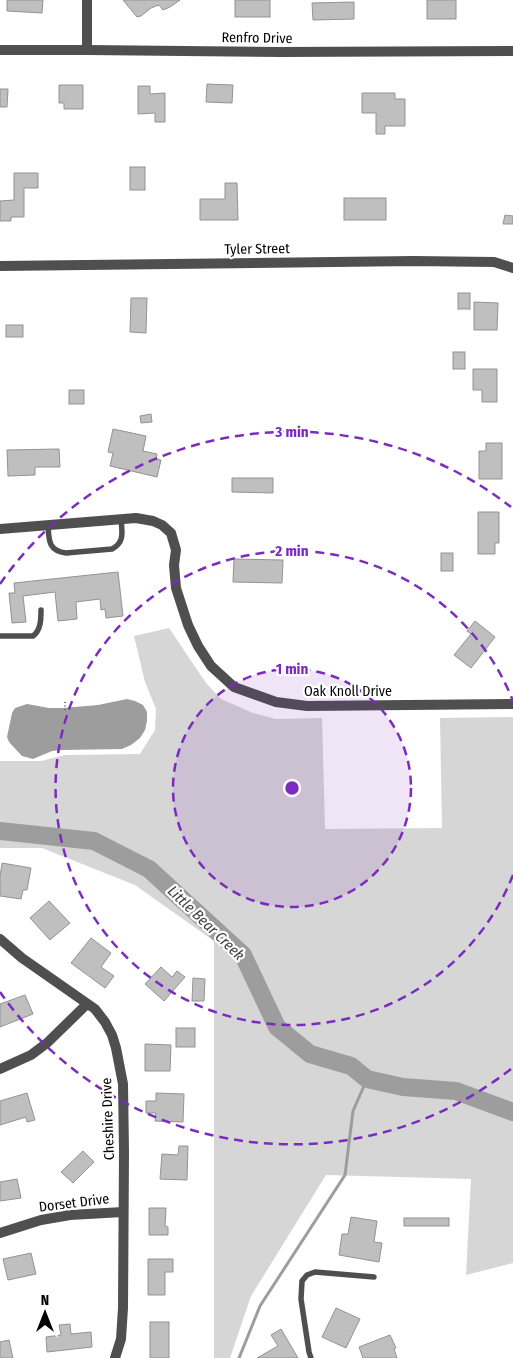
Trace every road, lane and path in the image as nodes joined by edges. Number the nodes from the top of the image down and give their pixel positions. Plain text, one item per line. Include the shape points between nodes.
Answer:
1 (87, 0) edge
2 (0, 50) edge
3 (87, 50) junction
4 (513, 51) edge
5 (0, 266) edge
6 (513, 268) edge
7 (121, 519) junction
8 (48, 525) junction
9 (0, 529) edge
10 (41, 610) dead end
11 (0, 636) edge
12 (65, 702) dead end
13 (513, 704) edge
14 (65, 711) dead end
15 (0, 939) edge
16 (88, 1004) junction
17 (0, 1069) edge
18 (123, 1212) junction
19 (0, 1233) edge
20 (374, 1277) dead end
21 (116, 1355) edge
22 (311, 1358) edge

1 - 3 street
2 - 3 street, Renfro Drive
3 - 4 street, Renfro Drive
5 - 6 street, Tyler Street via 414,261 494,262
7 - 8 street, Oak Knoll Drive
7 - 8 lane via 121,542 118,546 66,553 51,546
7 - 13 street, Oak Knoll Drive via 154,520 170,533 176,550 176,588 188,625 211,666 234,687 276,702 307,706
8 - 9 street, Oak Knoll Drive
10 - 11 lane via 40,624 33,636
12 - 14 path
15 - 16 street, Cheshire Drive
16 - 17 street via 47,1044 32,1055
16 - 18 street, Cheshire Drive via 112,1035 120,1064
18 - 19 street, Dorset Drive via 70,1215
18 - 21 street, Cheshire Drive via 123,1308 121,1339
20 - 22 lane via 315,1272 302,1281 301,1299

